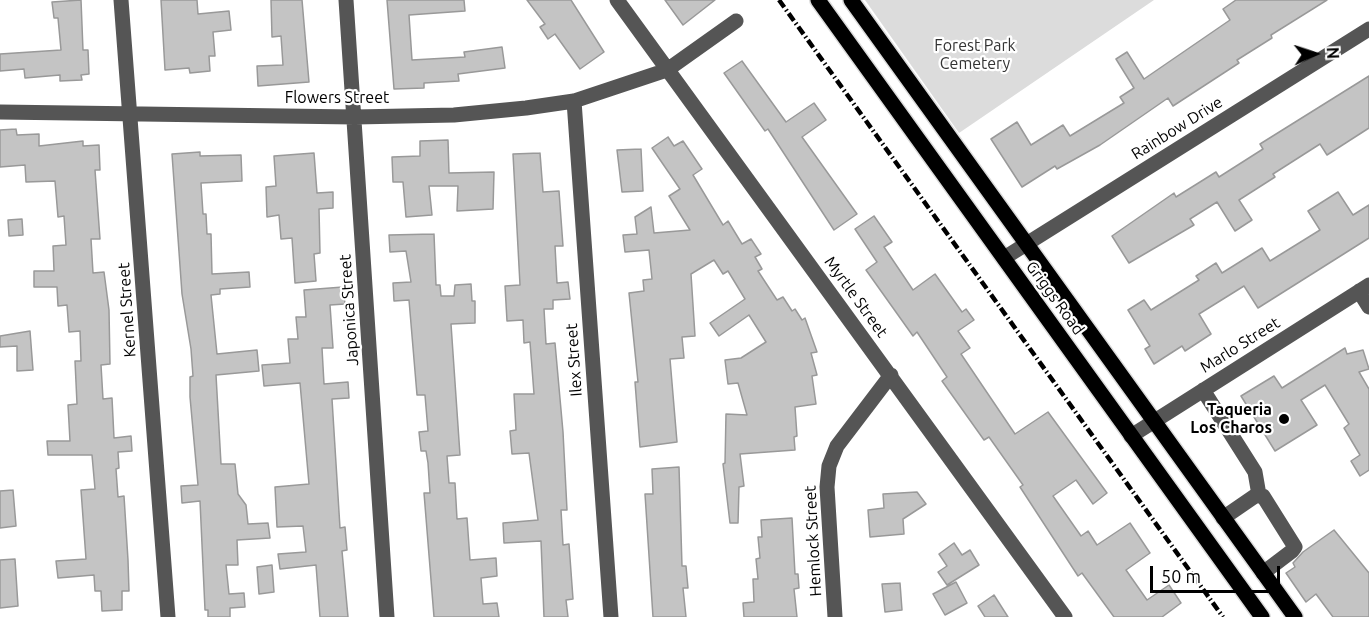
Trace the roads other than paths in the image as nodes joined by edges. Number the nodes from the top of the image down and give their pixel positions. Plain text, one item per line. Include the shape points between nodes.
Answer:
1 (121, 0) edge
2 (346, 0) edge
3 (617, 0) edge
4 (818, 0) edge
5 (851, 0) edge
6 (736, 21) dead end
7 (1369, 29) edge
8 (667, 70) junction
9 (574, 101) junction
10 (0, 112) edge
11 (130, 114) junction
12 (355, 117) junction
13 (1026, 244) junction
14 (1004, 258) junction
15 (1364, 288) edge
16 (1369, 307) edge
17 (891, 375) junction
18 (1203, 390) junction
19 (1154, 421) junction
20 (1131, 436) junction
21 (1259, 495) junction
22 (1223, 518) junction
23 (1263, 573) junction
24 (1239, 585) junction
25 (168, 617) edge
26 (387, 617) edge
27 (611, 617) edge
28 (835, 617) edge
29 (1065, 617) edge
30 (1262, 617) edge
31 (1295, 617) edge

1 - 11 street, Kernel Street
2 - 12 street, Japonica Street
3 - 8 street, Myrtle Street
4 - 14 main road, Griggs Road
5 - 13 main road, Griggs Road
6 - 8 street, Flowers Street
7 - 13 street, Rainbow Drive
8 - 9 street, Flowers Street
8 - 17 street, Myrtle Street
9 - 12 street, Flowers Street via 454,115
9 - 27 street, Ilex Street
10 - 11 street, Flowers Street
11 - 12 street, Flowers Street
11 - 25 street, Kernel Street
12 - 26 street, Japonica Street
13 - 14 street, Rainbow Drive
13 - 19 main road, Griggs Road
14 - 20 main road, Griggs Road
15 - 16 street
15 - 18 street, Marlo Street
17 - 28 street, Hemlock Street via 837,446 829,466 827,498
17 - 29 street, Myrtle Street
18 - 19 street, Marlo Street
18 - 21 street via 1255,472
19 - 20 street, Marlo Street
19 - 22 main road, Griggs Road
20 - 24 main road, Griggs Road
21 - 22 street
21 - 23 street via 1294,542 1292,552
22 - 23 main road, Griggs Road
23 - 24 main road
23 - 31 main road, Griggs Road
24 - 30 main road, Griggs Road

